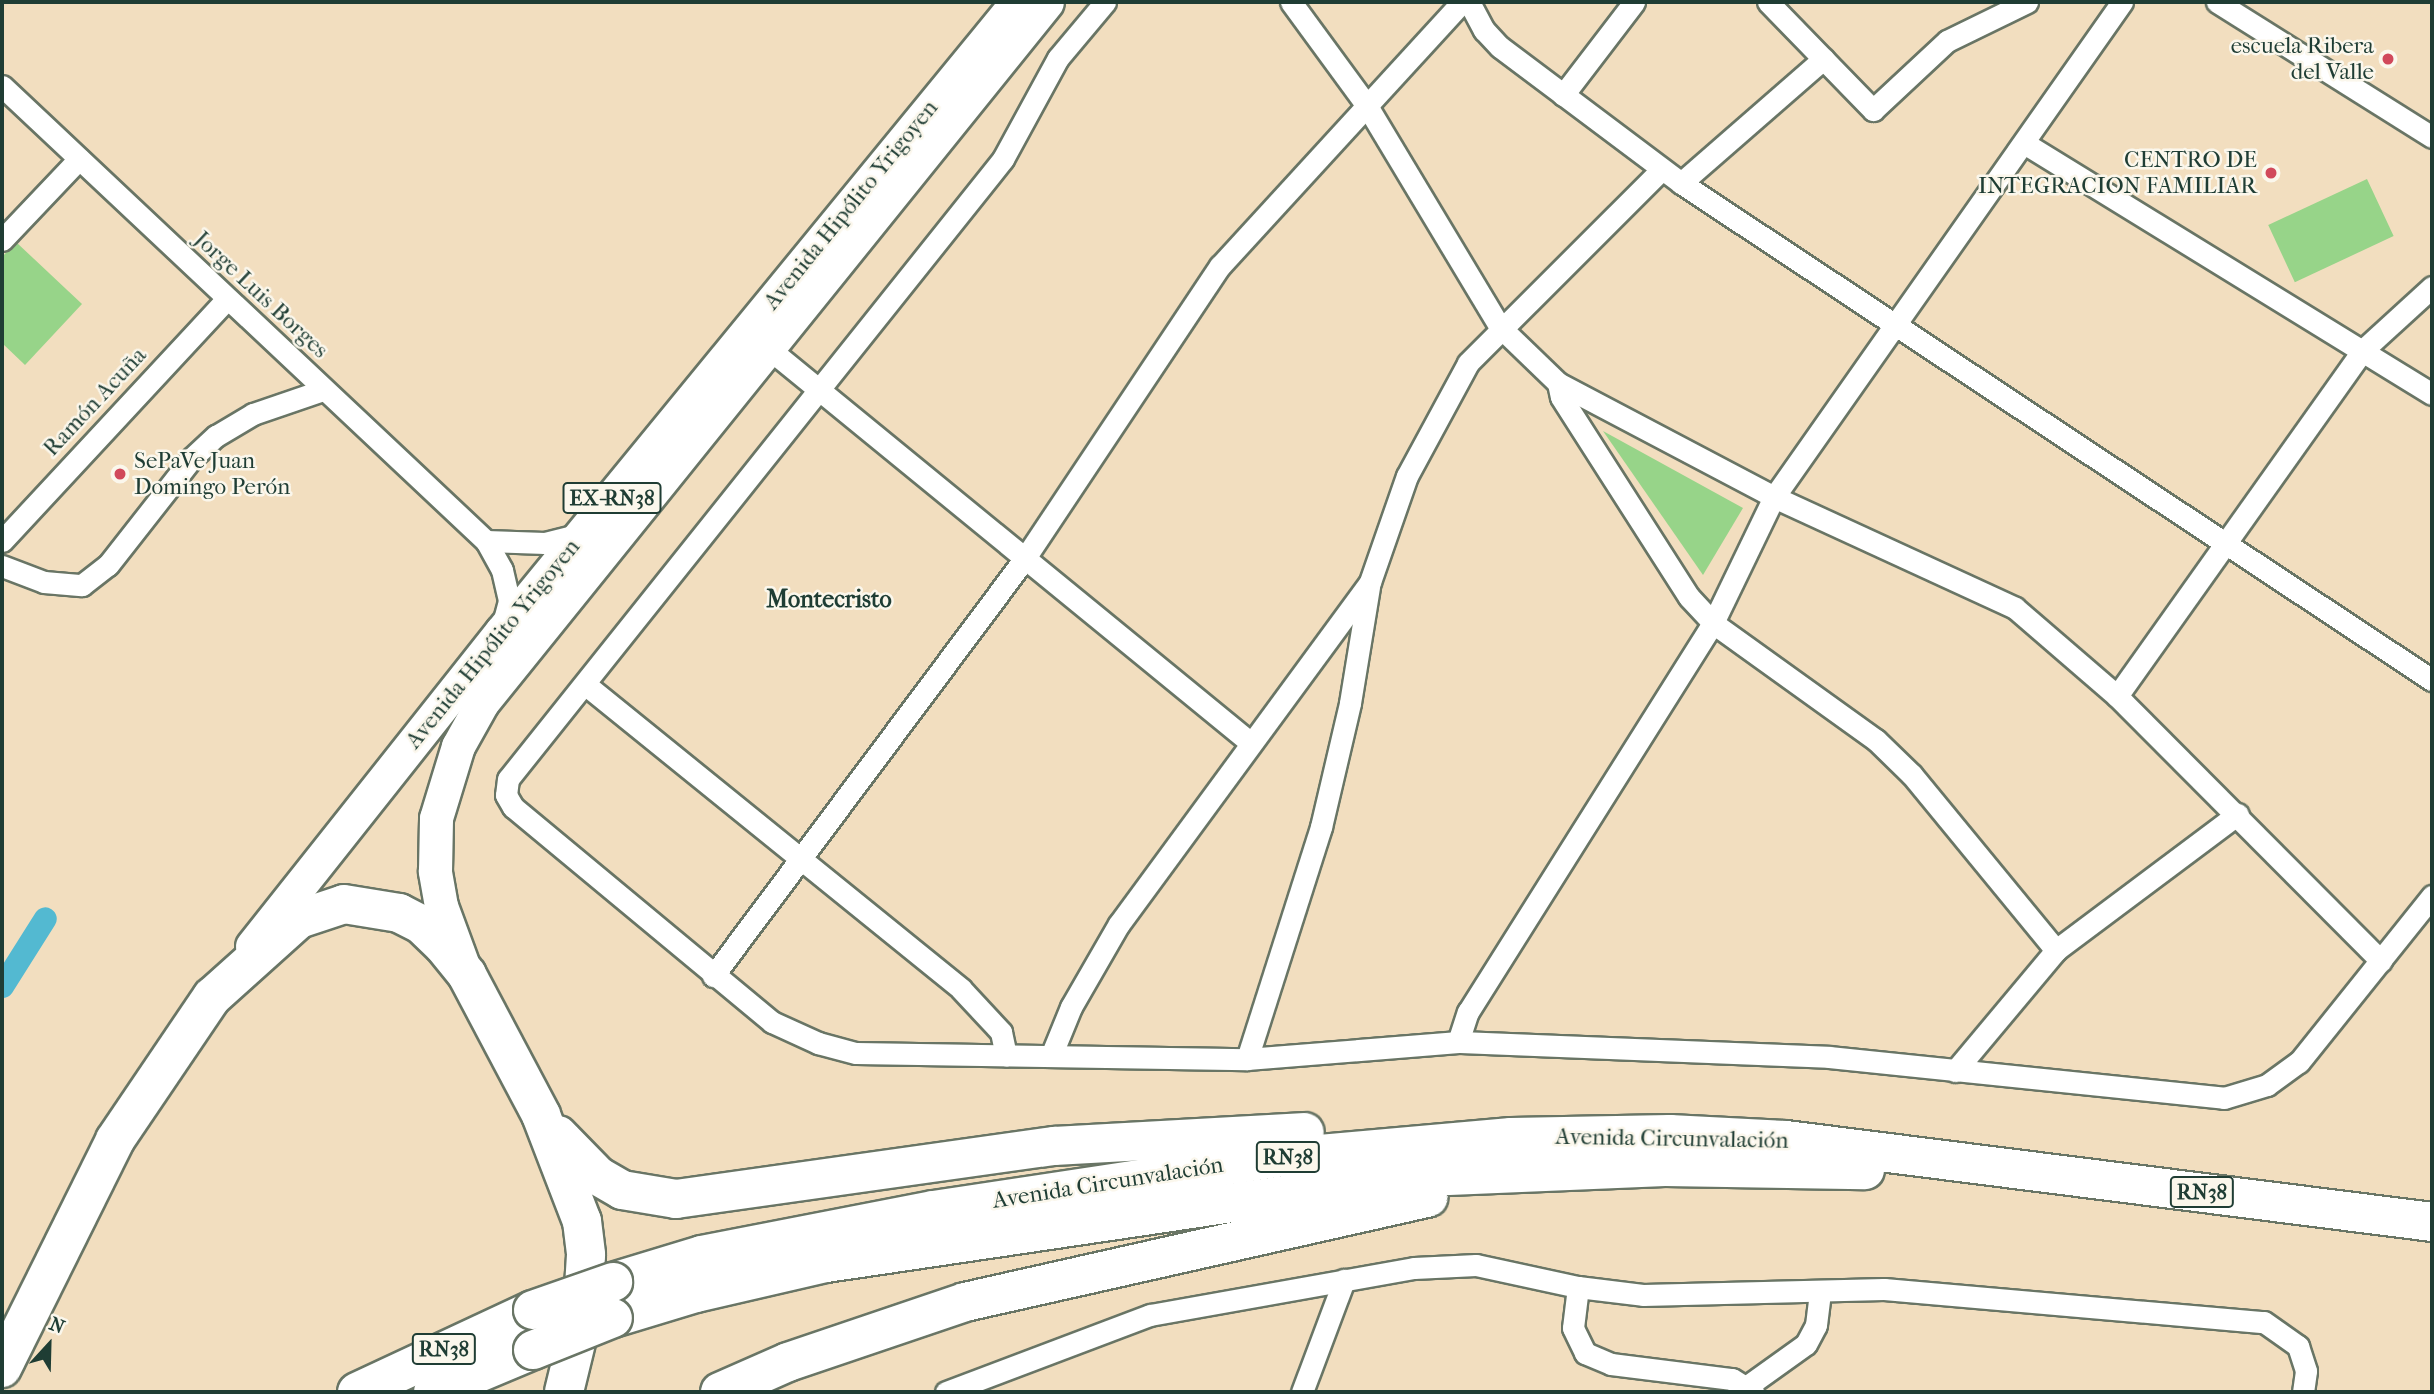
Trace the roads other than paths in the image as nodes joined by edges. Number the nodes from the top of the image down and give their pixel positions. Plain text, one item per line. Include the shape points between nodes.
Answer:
1 (1017, 2) edge
2 (1047, 2) edge
3 (1105, 2) edge
4 (1291, 2) edge
5 (1462, 2) edge
6 (1469, 2) edge
7 (1634, 2) edge
8 (1768, 2) edge
9 (2026, 2) edge
10 (2122, 2) edge
11 (2217, 2) edge
12 (1824, 59) junction
13 (2, 86) edge
14 (1563, 95) junction
15 (1367, 106) junction
16 (2432, 137) edge
17 (2024, 143) junction
18 (79, 159) junction
19 (1662, 169) junction
20 (1681, 183) junction
21 (2, 240) edge
22 (2432, 287) edge
23 (226, 299) junction
24 (1895, 322) junction
25 (1500, 327) junction
26 (768, 348) junction
27 (2362, 351) junction
28 (1558, 383) junction
29 (820, 388) junction
30 (323, 390) junction
31 (2432, 394) edge
32 (1774, 497) junction
33 (583, 533) junction
34 (2, 541) edge
35 (486, 541) junction
36 (2228, 542) junction
37 (1025, 558) junction
38 (2, 566) edge
39 (1370, 582) junction
40 (1713, 622) junction
41 (501, 632) junction
42 (2432, 680) edge
43 (586, 685) junction
44 (2117, 696) junction
45 (1251, 743) junction
46 (2238, 814) junction
47 (800, 860) junction
48 (2432, 896) edge
49 (2056, 950) junction
50 (2382, 961) junction
51 (467, 975) junction
52 (713, 976) junction
53 (212, 997) junction
54 (1458, 1042) junction
55 (1006, 1055) junction
56 (1051, 1056) junction
57 (1247, 1059) junction
58 (1955, 1071) junction
59 (541, 1115) junction
60 (1670, 1134) junction
61 (1972, 1166) junction
62 (1807, 1169) junction
63 (2432, 1222) edge
64 (1344, 1280) junction
65 (1578, 1287) junction
66 (1820, 1290) junction
67 (613, 1300) junction
68 (3, 1367) edge
69 (1747, 1390) edge
70 (357, 1392) edge
71 (433, 1392) edge
72 (564, 1392) edge
73 (720, 1392) edge
74 (946, 1392) edge
75 (1301, 1392) edge
76 (2303, 1392) edge

1 - 33 main road, Avenida Hipólito Yrigoyen / EX-RN38
2 - 26 main road, Avenida Hipólito Yrigoyen / EX-RN38
3 - 29 street via 1058,58 1003,159
4 - 15 street
5 - 15 street
6 - 14 street via 1484,30 1500,47
7 - 14 street
8 - 12 street
9 - 12 street via 1947,41 1873,110
10 - 17 street
11 - 16 street
12 - 20 street
13 - 18 street, Jorge Luis Borges
14 - 19 street
15 - 25 street
15 - 37 street via 1220,267
17 - 24 street
17 - 27 street
18 - 21 street
18 - 23 street, Jorge Luis Borges
19 - 20 street
19 - 25 street
20 - 24 street
22 - 27 street
23 - 30 street, Jorge Luis Borges
23 - 34 street, Ramón Acuña
24 - 32 street
24 - 36 street
25 - 28 street
25 - 39 street via 1444,400 1407,476
26 - 29 street
26 - 51 main road, Avenida Hipólito Yrigoyen / EX-RN38 via 482,703 458,746 436,818 435,872 441,906
27 - 31 street
27 - 36 street
28 - 32 street
28 - 40 street via 1560,397 1666,561
29 - 37 street
29 - 43 street
30 - 35 street, Jorge Luis Borges
30 - 38 street via 253,414 216,436 192,458 108,565 82,585 44,582
32 - 40 street
32 - 44 street via 2015,608
33 - 35 street via 545,543
33 - 41 main road, Avenida Hipólito Yrigoyen / EX-RN38
35 - 41 street, Jorge Luis Borges via 502,570 509,601
36 - 42 street
36 - 44 street
37 - 45 street
37 - 47 street
39 - 45 street
39 - 57 street via 1350,703 1321,827
40 - 49 street via 1876,740 1912,775
40 - 54 street via 1468,1012
41 - 53 main road, Avenida Hipólito Yrigoyen / EX-RN38
43 - 47 street
43 - 52 street via 508,779 506,796 533,825
44 - 46 street
45 - 56 street via 1119,925 1071,1007
46 - 49 street
46 - 50 street
47 - 52 street
47 - 55 street via 961,989 1001,1032
48 - 50 street
49 - 58 street
50 - 58 street via 2298,1062 2247,1094 2224,1098
51 - 53 highway via 421,924 374,906 344,904 299,919
51 - 59 highway
52 - 55 street via 772,1022 818,1044 856,1053
53 - 68 highway via 115,1140
54 - 57 street
54 - 58 street via 1829,1057
55 - 56 street
56 - 57 street
59 - 60 highway via 598,1176 622,1190 676,1199 1055,1146 1139,1140 1483,1128
59 - 72 highway via 582,1221 586,1255 582,1318
60 - 61 highway, Avenida Circunvalación / RN38 via 1868,1148
60 - 67 highway, Avenida Circunvalación / RN38 via 1400,1144 820,1229 702,1255
61 - 62 highway, Avenida Circunvalación / RN38
61 - 63 highway, Avenida Circunvalación / RN38
62 - 67 highway, Avenida Circunvalación / RN38 via 1503,1170 1305,1189 826,1263 696,1293
62 - 73 highway via 1721,1182 1518,1189 1439,1197 1329,1217 965,1302 788,1362
64 - 65 street via 1414,1268 1476,1265
64 - 74 street via 1150,1315
64 - 75 street
65 - 66 street via 1643,1295
65 - 69 street via 1573,1328 1585,1353 1611,1364 1732,1380
66 - 69 street via 1816,1325 1806,1344
66 - 76 street via 1884,1289 2264,1322 2298,1346 2306,1371
67 - 70 highway, Avenida Circunvalación / RN38, bridge via 533,1310
67 - 71 highway, Avenida Circunvalación / RN38, bridge via 533,1350

